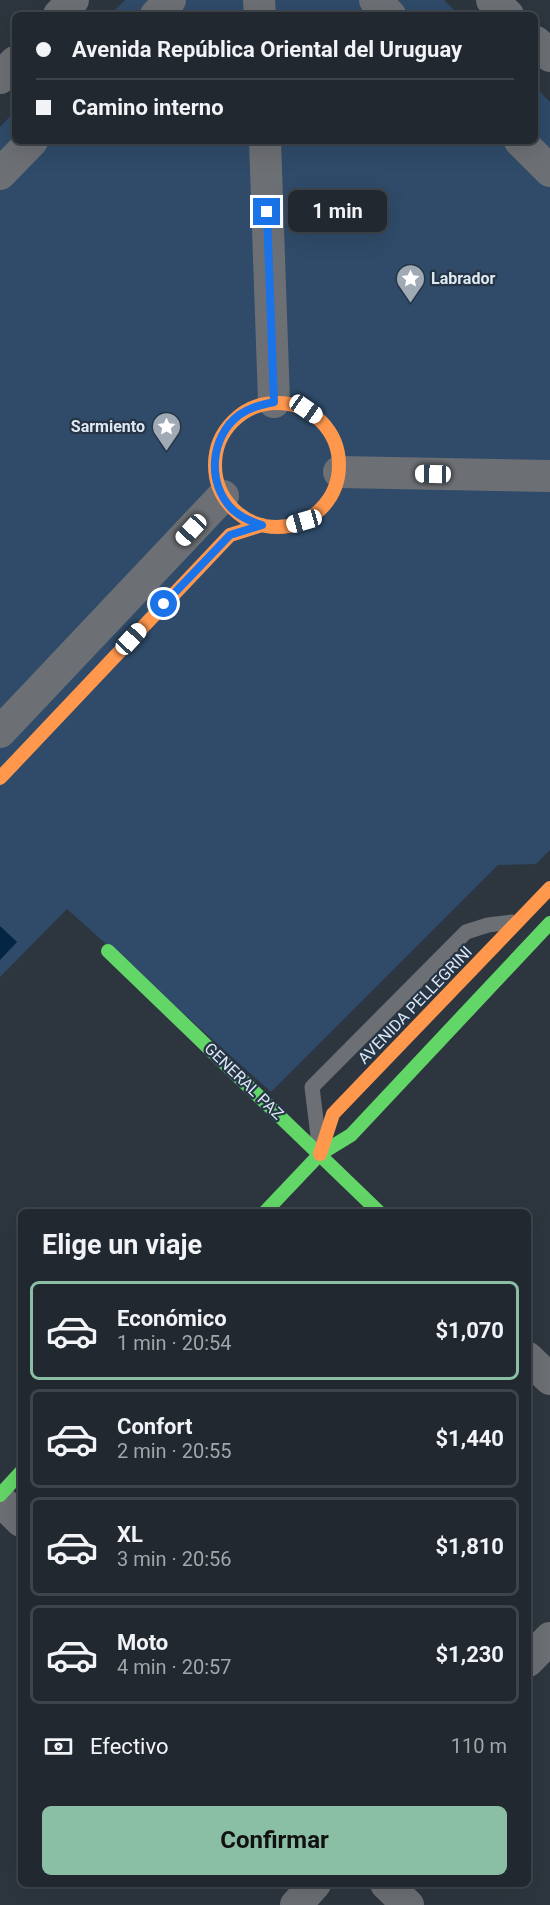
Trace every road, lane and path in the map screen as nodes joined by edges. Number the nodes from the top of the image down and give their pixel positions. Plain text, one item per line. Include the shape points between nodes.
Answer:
1 (73, 0) edge
2 (170, 0) edge
3 (375, 0) edge
4 (492, 0) edge
5 (62, 12) edge
6 (159, 12) edge
7 (387, 12) edge
8 (505, 12) edge
9 (538, 44) edge
10 (550, 56) edge
11 (12, 65) edge
12 (0, 78) edge
13 (29, 144) edge
14 (265, 144) edge
15 (523, 144) edge
16 (550, 171) edge
17 (0, 174) edge
18 (274, 402) junction
19 (339, 472) junction
20 (550, 476) edge
21 (223, 496) junction
22 (262, 525) junction
23 (0, 732) edge
24 (0, 778) edge
25 (550, 888) edge
26 (518, 921) junction
27 (550, 923) edge
28 (108, 951) dead end
29 (320, 1154) junction
30 (268, 1209) edge
31 (376, 1209) edge
32 (531, 1361) edge
33 (550, 1379) edge
34 (18, 1475) edge
35 (0, 1495) edge
36 (0, 1500) edge
37 (18, 1518) edge
38 (550, 1638) edge
39 (531, 1658) edge
40 (312, 1887) edge
41 (389, 1887) edge
42 (296, 1905) edge
43 (408, 1905) edge

1 - 5 street
2 - 6 street
3 - 7 street
4 - 8 street
9 - 10 street
11 - 12 street
13 - 17 street
14 - 18 street
15 - 16 street
18 - 19 street via 306,409 320,419 336,444
18 - 21 street via 240,414 218,443 214,461
19 - 20 street
19 - 22 street via 333,493 321,510 304,521 283,527
21 - 22 street via 233,510
21 - 23 street
22 - 24 street via 230,535
25 - 26 street, AVENIDA PELLEGRINI
26 - 29 street, AVENIDA PELLEGRINI via 333,1114
26 - 29 lane via 466,932 312,1087
27 - 29 street, AVENIDA PELLEGRINI via 351,1135
28 - 29 street, GENERAL PAZ
29 - 30 street, AVENIDA PELLEGRINI
29 - 31 street, GENERAL PAZ
32 - 33 street
34 - 35 street
36 - 37 street
38 - 39 street
40 - 42 street
41 - 43 street

